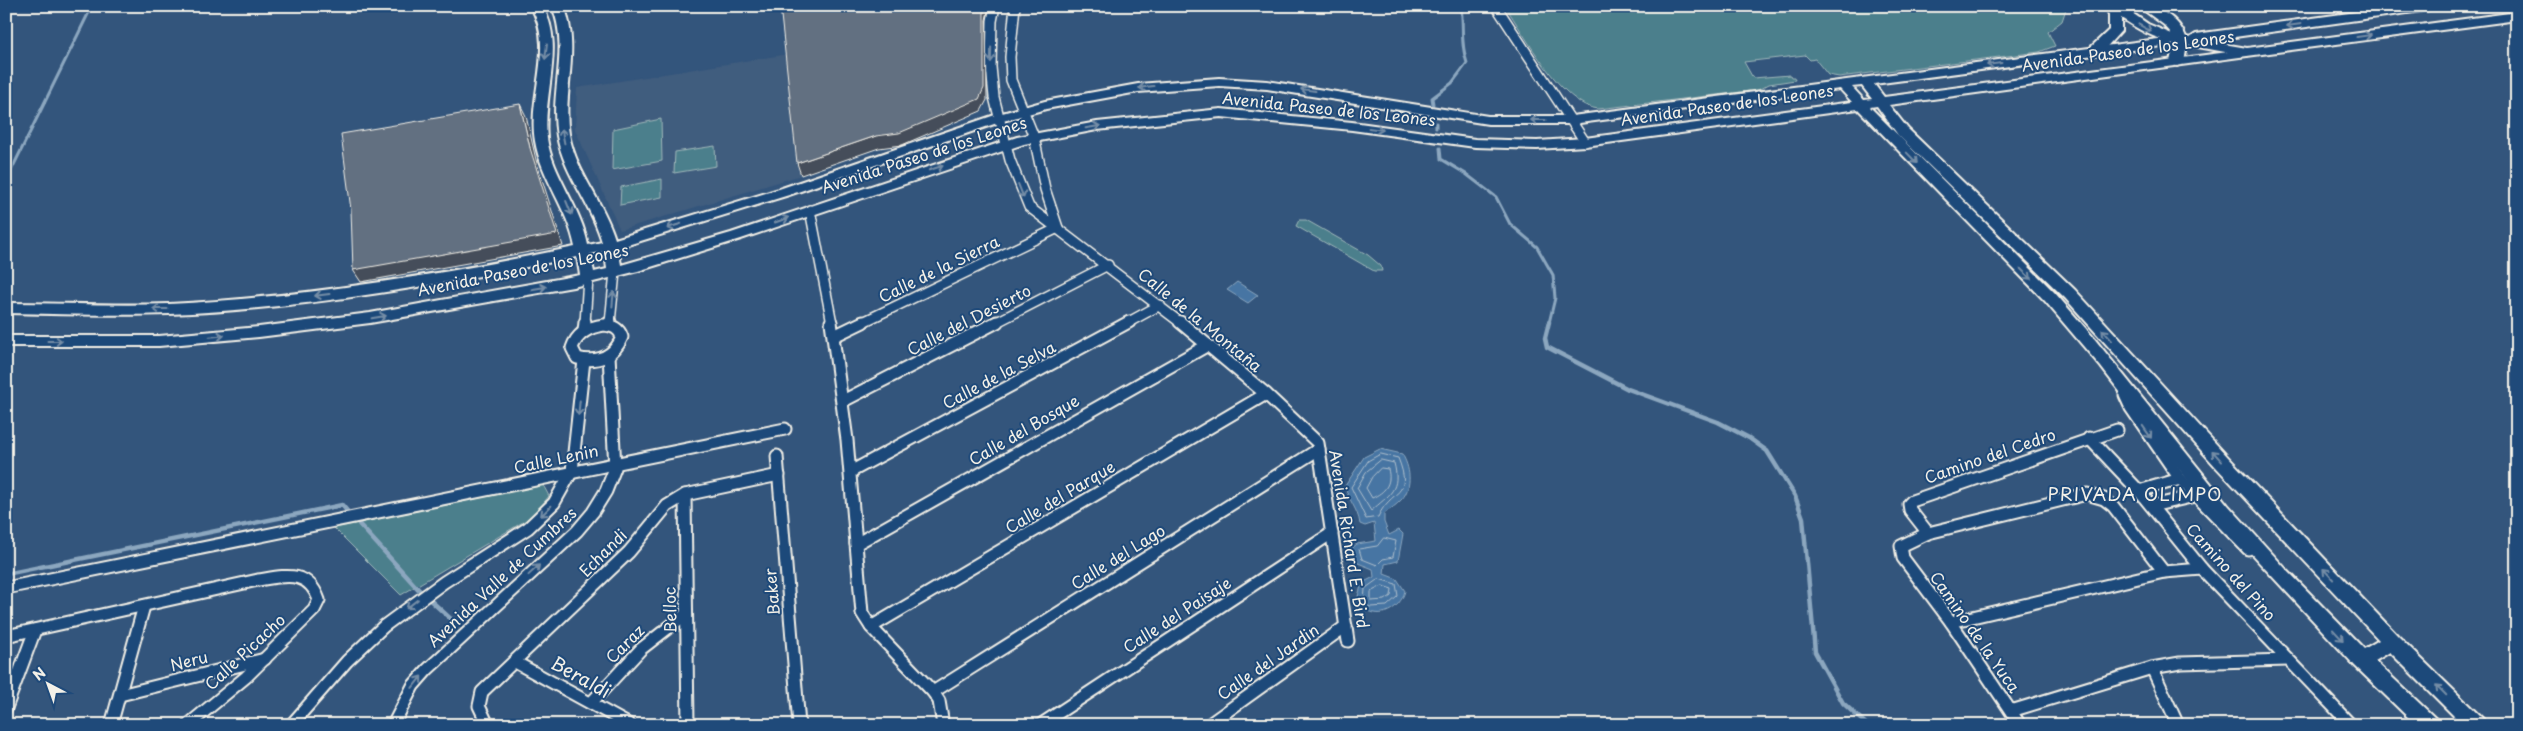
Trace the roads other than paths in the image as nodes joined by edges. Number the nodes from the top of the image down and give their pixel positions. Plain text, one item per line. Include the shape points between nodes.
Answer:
1 (536, 6) edge
2 (558, 6) edge
3 (995, 6) edge
4 (1015, 6) edge
5 (1496, 6) edge
6 (2112, 6) edge
7 (2144, 6) edge
8 (2429, 6) edge
9 (2488, 6) edge
10 (2510, 16) edge
11 (2160, 17) junction
12 (2228, 33) junction
13 (2181, 40) junction
14 (2096, 50) junction
15 (2247, 52) junction
16 (2177, 62) junction
17 (1865, 81) junction
18 (1843, 84) junction
19 (1879, 103) junction
20 (1861, 105) junction
21 (1022, 112) junction
22 (999, 118) junction
23 (1572, 120) junction
24 (1896, 133) junction
25 (1034, 137) junction
26 (1585, 142) junction
27 (1007, 144) junction
28 (810, 210) junction
29 (1058, 228) junction
30 (611, 245) junction
31 (584, 251) junction
32 (1108, 265) junction
33 (615, 272) junction
34 (588, 278) junction
35 (2070, 294) junction
36 (2051, 298) junction
37 (1160, 305) junction
38 (6, 308) edge
39 (610, 325) junction
40 (584, 331) junction
41 (834, 336) junction
42 (6, 341) edge
43 (1208, 345) junction
44 (609, 355) junction
45 (584, 360) junction
46 (2127, 390) junction
47 (1266, 394) junction
48 (843, 401) junction
49 (785, 430) dead end
50 (2118, 430) dead end
51 (2089, 438) junction
52 (1319, 446) junction
53 (777, 456) dead end
54 (616, 462) junction
55 (572, 471) junction
56 (852, 471) junction
57 (779, 475) junction
58 (2180, 479) junction
59 (2139, 491) junction
60 (685, 495) junction
61 (2196, 496) junction
62 (2152, 506) junction
63 (1332, 533) junction
64 (1928, 533) junction
65 (856, 544) junction
66 (2272, 566) junction
67 (2202, 568) junction
68 (2164, 572) junction
69 (6, 588) edge
70 (144, 606) junction
71 (686, 614) junction
72 (1951, 622) junction
73 (1346, 626) junction
74 (871, 627) junction
75 (35, 630) junction
76 (6, 636) edge
77 (1348, 641) dead end
78 (2392, 642) junction
79 (265, 659) junction
80 (2288, 660) junction
81 (2361, 660) junction
82 (514, 662) junction
83 (2152, 668) junction
84 (933, 692) junction
85 (120, 695) junction
86 (591, 703) junction
87 (6, 708) edge
88 (2012, 711) junction
89 (486, 724) edge
90 (111, 725) edge
91 (188, 725) edge
92 (290, 725) edge
93 (393, 725) edge
94 (630, 725) edge
95 (688, 725) edge
96 (799, 725) edge
97 (943, 725) edge
98 (1040, 725) edge
99 (1208, 725) edge
100 (2020, 725) edge
101 (2178, 725) edge
102 (2351, 725) edge
103 (2429, 725) edge
104 (2476, 725) edge

1 -> 31 main road via 548,36 539,114 541,140
30 -> 2 main road via 563,135 561,108 567,38
3 -> 22 street, Calle de la Montaña via 991,67
4 - 21 street via 1011,80
5 - 23 street
6 -> 13 main road via 2154,33
6 - 14 main road via 2115,31
7 - 11 main road
8 -> 12 main road, Avenida Paseo de los Leones
9 - 10 main road via 2489,10
15 -> 10 main road, Avenida Paseo de los Leones
11 - 12 main road
11 - 13 main road via 2178,30
12 - 13 main road, Avenida Paseo de los Leones
13 - 14 main road, Avenida Paseo de los Leones
13 - 15 main road
13 - 16 main road
14 -> 17 main road, Avenida Paseo de los Leones
15 - 16 main road, Avenida Paseo de los Leones
16 - 19 main road, Avenida Paseo de los Leones
17 - 18 main road, Avenida Paseo de los Leones
17 - 19 main road
18 - 20 main road
18 - 23 main road, Avenida Paseo de los Leones
19 - 20 main road, Avenida Paseo de los Leones
19 - 24 main road
20 - 24 main road
20 - 26 main road, Avenida Paseo de los Leones
21 - 22 main road, Avenida Paseo de los Leones
23 -> 21 main road, Avenida Paseo de los Leones via 1488,120 1267,85 1219,82 1138,88
21 - 25 street
22 - 27 street, Calle de la Montaña
22 -> 30 main road, Avenida Paseo de los Leones via 784,192
23 - 26 street
24 - 35 main road
24 -> 36 main road
25 -> 26 main road, Avenida Paseo de los Leones via 1187,114 1220,113 1352,126 1475,143 1537,145
25 - 27 main road, Avenida Paseo de los Leones
25 - 29 street via 1045,189
28 -> 27 main road, Avenida Paseo de los Leones
27 -> 29 street, Calle de la Montaña via 1021,192 1030,207
33 -> 28 main road, Avenida Paseo de los Leones
28 - 41 street
29 - 32 street, Calle de la Montaña
29 - 41 street, Calle de la Sierra
30 - 31 main road, Avenida Paseo de los Leones
30 - 33 main road
31 - 34 main road
31 -> 38 main road, Avenida Paseo de los Leones via 458,276 284,299 169,309
32 - 37 street, Calle de la Montaña
32 - 48 street, Calle del Desierto
33 - 34 main road, Avenida Paseo de los Leones
39 -> 33 street
34 - 40 street
42 -> 34 main road, Avenida Paseo de los Leones via 159,340 259,332 370,318
35 - 36 main road
78 -> 35 main road via 2222,462
36 - 46 main road
37 - 43 street, Calle de la Montaña
37 - 56 street, Calle de la Selva
39 - 40 street
39 - 44 street via 617,328 622,337 616,350
40 - 45 street via 572,348 577,358
41 - 48 street
43 - 47 street, Calle de la Montaña
43 - 65 street, Calle del Bosque
44 - 45 street
44 - 54 street, Avenida Valle de Cumbres
45 -> 55 street, Avenida Valle de Cumbres
46 -> 58 street via 2125,395 2130,408
46 - 66 main road via 2196,478
47 - 52 street, Calle de la Montaña
47 - 74 street, Calle del Parque
48 - 56 street
49 - 54 street, Calle Lenin
50 - 51 street, Camino del Cedro
51 - 59 street, Camino del Pino
51 - 64 street, Camino del Cedro via 1912,501 1910,510
52 - 63 street, Avenida Richard E. Bird
52 - 84 street, Calle del Lago
53 - 57 street, Baker
54 - 55 street, Calle Lenin
93 -> 54 street, Avenida Valle de Cumbres via 413,686 427,670 594,512 606,491
55 - 69 street, Calle Lenin
55 -> 92 street, Avenida Valle de Cumbres via 559,498 541,516 383,627 353,653
56 - 65 street
57 - 60 street, Echandi
57 - 96 street, Baker
58 - 59 street
58 - 61 street
59 - 62 street, Camino del Pino
60 - 71 street, Belloc
60 - 82 street, Echandi via 666,506 629,552
61 - 62 street
61 - 66 street via 2249,550
62 - 67 street, Camino del Pino
63 - 73 street, Avenida Richard E. Bird
63 - 98 street, Calle del Paisaje
64 - 68 street via 2092,495 2104,499 2117,510
64 - 72 street, Camino de la Yuca via 1901,546 1903,558
65 - 74 street via 862,613
66 -> 81 main road
67 - 68 street
67 - 80 street, Camino del Pino
68 - 72 street
70 - 75 street
70 - 79 street, Calle Picacho via 258,580 289,576 308,579 317,588 320,600
70 - 85 street
71 - 86 street, Caraz via 641,649
71 - 95 street, Belloc
72 - 88 street, Camino de la Yuca
73 - 77 street, Avenida Richard E. Bird
73 - 99 street, Calle del Jardin
74 - 84 street
75 - 76 street
75 - 87 street
78 - 81 main road
104 -> 78 main road
79 - 85 street, Neru
79 - 91 street, Calle Picacho
80 - 83 street via 2180,663
80 - 102 street, Camino del Pino
81 - 103 main road
82 - 86 street, Beraldi
82 - 89 street, Echandi via 482,692 478,702
83 - 88 street
83 - 101 street
84 - 97 street via 939,701
85 - 90 street
86 - 94 street, Beraldi
88 - 100 street, Camino de la Yuca

